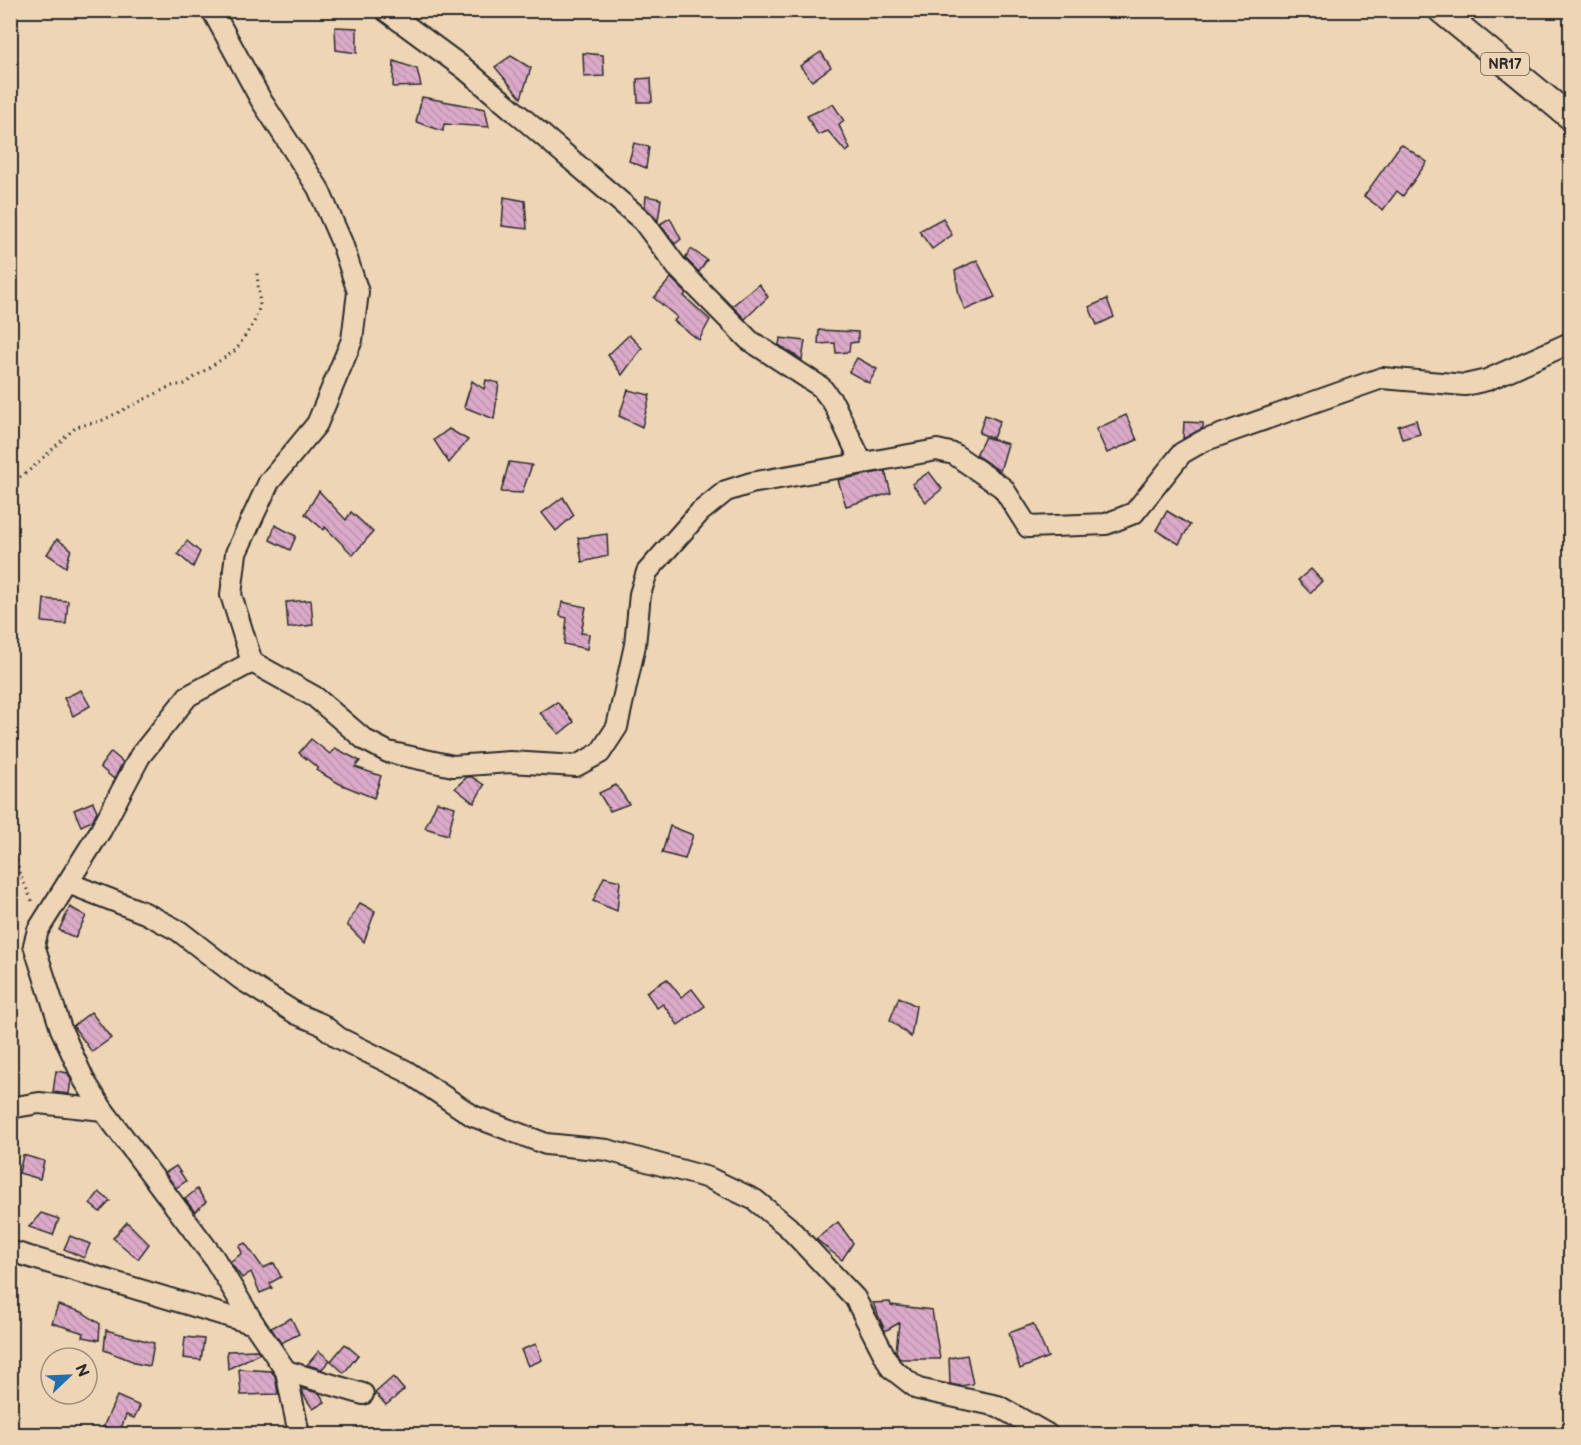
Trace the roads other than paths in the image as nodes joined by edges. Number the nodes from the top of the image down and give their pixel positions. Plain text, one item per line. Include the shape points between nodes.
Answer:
1 (212, 10) edge
2 (385, 10) edge
3 (1440, 10) edge
4 (1570, 117) edge
5 (1570, 343) edge
6 (862, 463) junction
7 (252, 662) junction
8 (68, 883) junction
9 (10, 1108) edge
10 (103, 1110) junction
11 (10, 1251) edge
12 (254, 1324) junction
13 (286, 1371) junction
14 (363, 1394) dead end
15 (299, 1434) edge
16 (1047, 1434) edge

1 - 7 street via 261,100 318,188 358,292 352,340 317,424 269,482 236,553 231,595
2 - 6 street via 465,69 642,220 677,267 749,340 821,387 834,404
3 - 4 main road, NR17
5 - 6 street via 1487,380 1465,385 1382,378 1203,441 1182,453 1134,513 1106,524 1028,527 1003,488 954,454 938,450
6 - 7 street via 751,483 726,491 700,512 647,572 617,727 600,753 576,766 510,762 453,766 388,752 365,740 315,697
7 - 8 street via 188,696 140,756
8 - 10 street via 38,930 34,945 61,1029 84,1080
8 - 16 street via 145,913 179,932 241,979 339,1038 406,1071 473,1116 546,1144 607,1150 709,1178 755,1200 788,1227 855,1298 891,1368 918,1389 998,1406
9 - 10 street via 39,1103
10 - 12 street via 214,1258
11 - 12 street
12 - 13 street
13 - 14 street
13 - 15 street

